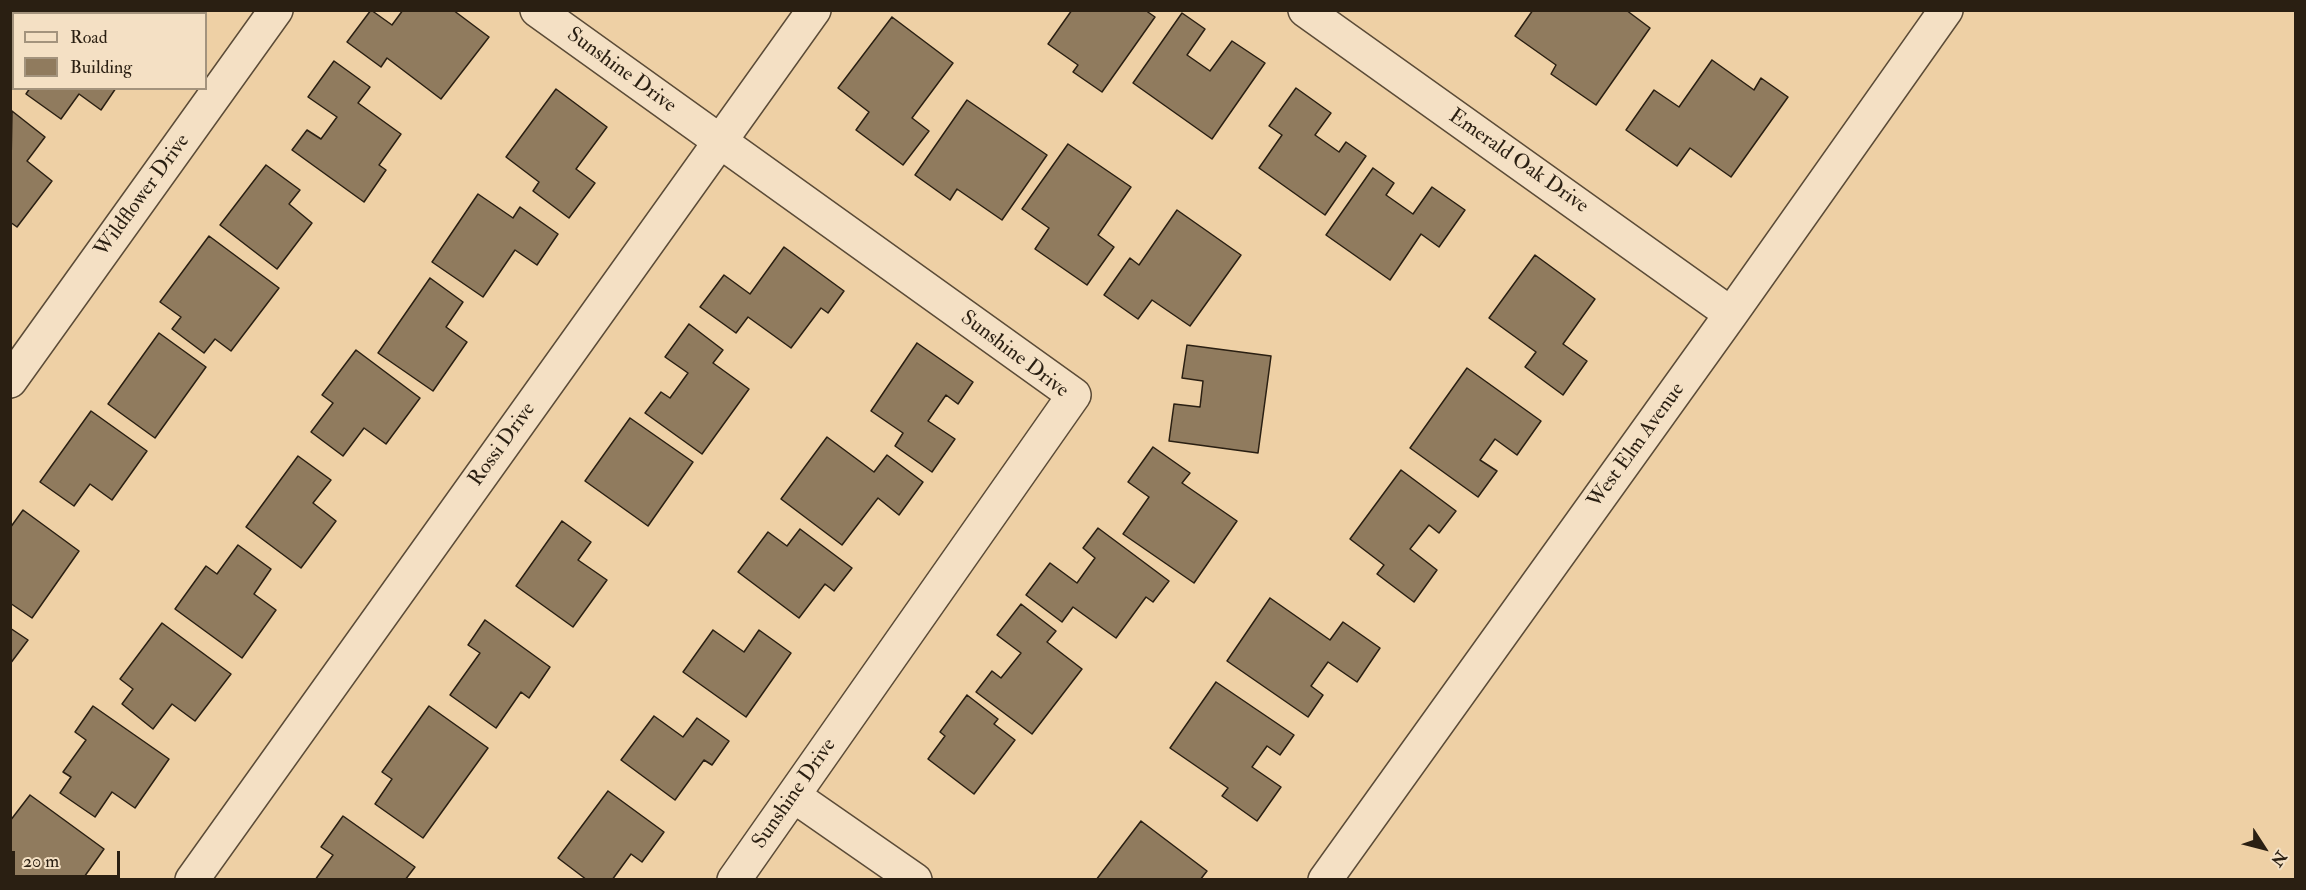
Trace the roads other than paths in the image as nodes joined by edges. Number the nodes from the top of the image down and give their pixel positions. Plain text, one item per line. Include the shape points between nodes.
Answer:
1 (276, 10) edge
2 (537, 10) edge
3 (814, 10) edge
4 (1305, 10) edge
5 (1946, 10) edge
6 (720, 142) junction
7 (1731, 314) junction
8 (10, 381) edge
9 (794, 796) junction
10 (192, 879) edge
11 (735, 879) edge
12 (915, 879) edge
13 (1325, 879) edge

1 - 8 street, Wildflower Drive
2 - 6 street, Sunshine Drive
3 - 6 street, Rossi Drive
4 - 7 street, Emerald Oak Drive
5 - 7 street, West Elm Avenue
6 - 9 street, Sunshine Drive via 1074,395
6 - 10 street, Rossi Drive
7 - 13 street, West Elm Avenue
9 - 11 street, Sunshine Drive
9 - 12 street

